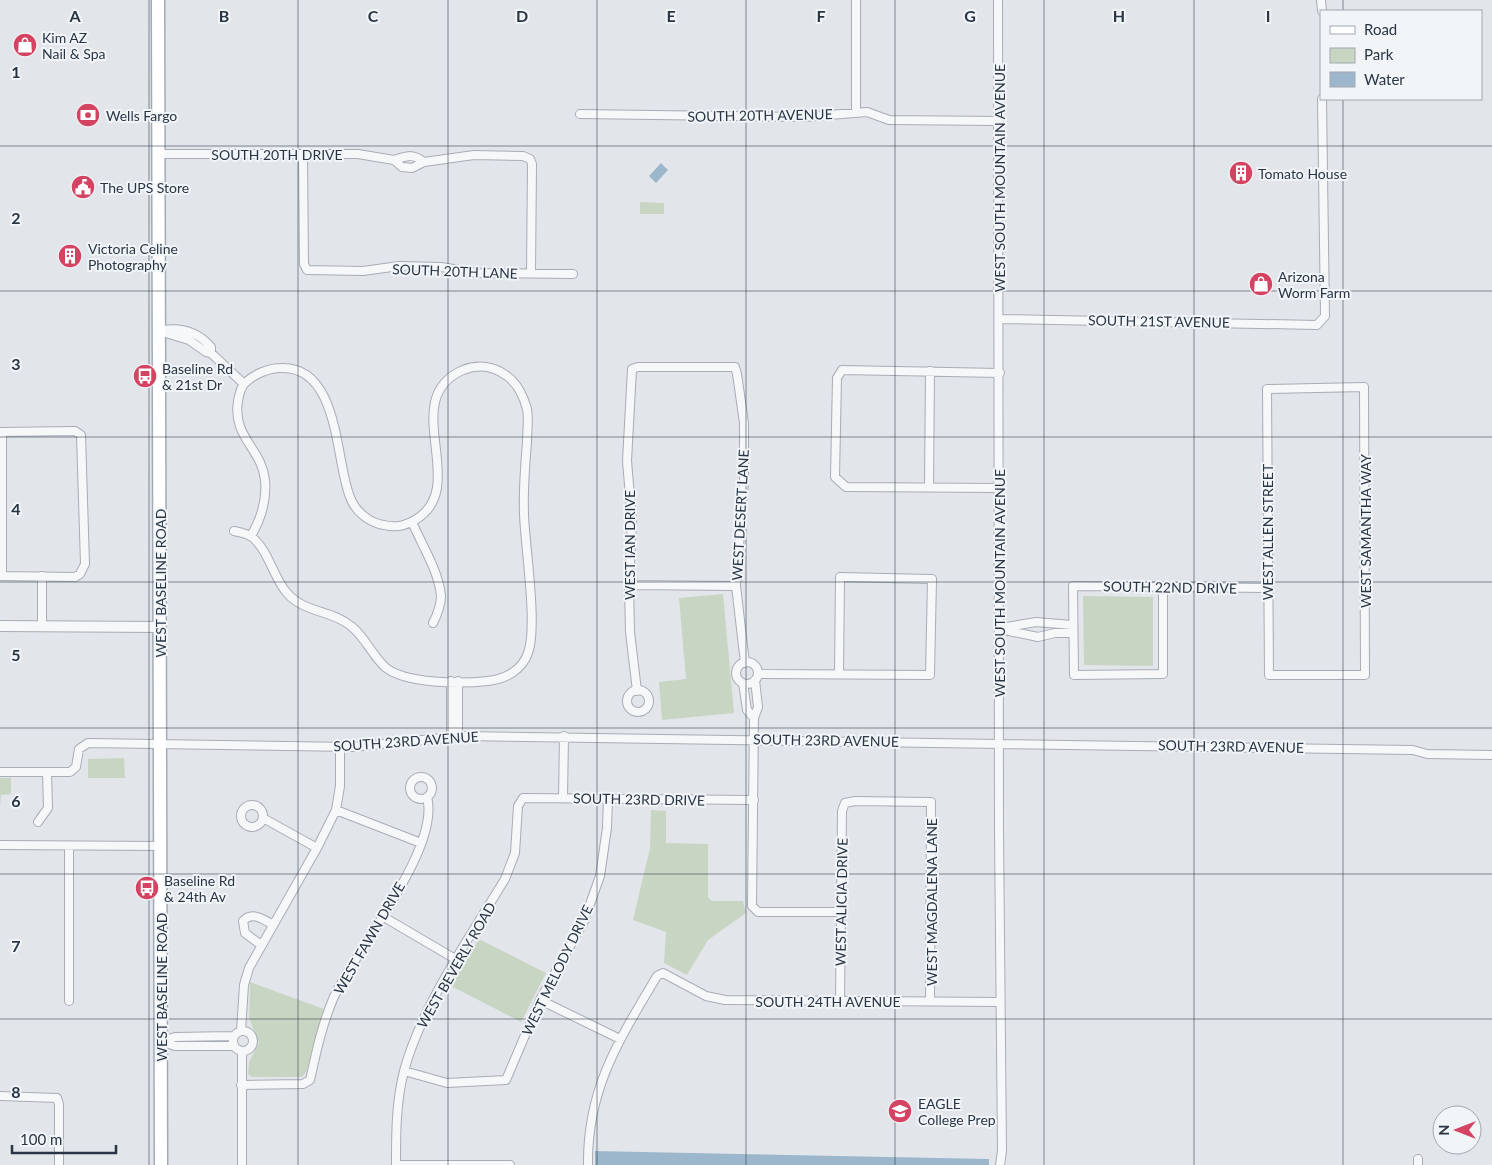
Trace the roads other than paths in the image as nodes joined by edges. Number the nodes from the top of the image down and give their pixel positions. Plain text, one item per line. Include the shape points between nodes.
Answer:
1 (158, 0) edge
2 (856, 0) edge
3 (998, 0) edge
4 (1322, 100) edge
5 (856, 113) junction
6 (580, 114) dead end
7 (1000, 121) junction
8 (158, 154) junction
9 (303, 154) junction
10 (394, 160) junction
11 (424, 162) junction
12 (531, 273) junction
13 (573, 274) dead end
14 (1000, 319) junction
15 (159, 331) junction
16 (632, 369) joint
17 (930, 371) junction
18 (1000, 373) junction
19 (244, 384) junction
20 (1267, 388) joint
21 (1, 432) edge
22 (929, 487) junction
23 (999, 488) junction
24 (412, 522) junction
25 (234, 531) dead end
26 (251, 536) junction
27 (1, 576) edge
28 (42, 576) junction
29 (628, 585) junction
30 (736, 586) junction
31 (1163, 587) junction
32 (1268, 588) junction
33 (433, 623) dead end
34 (0, 626) edge
35 (42, 626) junction
36 (160, 627) junction
37 (999, 629) junction
38 (1072, 629) junction
39 (745, 662) junction
40 (838, 674) junction
41 (1269, 675) joint
42 (757, 677) junction
43 (455, 681) junction
44 (743, 683) junction
45 (637, 690) dead end
46 (745, 699) junction
47 (758, 699) junction
48 (754, 718) junction
49 (455, 736) junction
50 (564, 736) junction
51 (754, 739) junction
52 (999, 742) junction
53 (160, 744) junction
54 (340, 747) junction
55 (1492, 755) edge
56 (0, 772) edge
57 (48, 772) junction
58 (427, 797) dead end
59 (523, 798) joint
60 (563, 798) junction
61 (608, 799) junction
62 (754, 800) junction
63 (931, 802) joint
64 (336, 810) junction
65 (263, 818) dead end
66 (38, 822) dead end
67 (421, 844) junction
68 (0, 845) edge
69 (69, 846) junction
70 (161, 846) junction
71 (317, 848) junction
72 (841, 912) junction
73 (382, 916) junction
74 (272, 924) junction
75 (261, 945) junction
76 (457, 960) junction
77 (540, 1000) junction
78 (69, 1001) dead end
79 (840, 1001) junction
80 (930, 1002) junction
81 (1000, 1002) junction
82 (242, 1031) junction
83 (233, 1036) junction
84 (620, 1039) junction
85 (161, 1042) junction
86 (233, 1046) junction
87 (242, 1052) junction
88 (404, 1071) junction
89 (241, 1084) junction
90 (0, 1096) edge
91 (510, 1164) edge
92 (59, 1165) edge
93 (161, 1165) edge
94 (242, 1165) edge
95 (397, 1165) edge
96 (436, 1165) edge
97 (588, 1165) edge
98 (1000, 1165) edge

1 - 8 main road, WEST BASELINE ROAD
2 - 5 street
3 - 7 street, WEST SOUTH MOUNTAIN AVENUE
4 - 14 street, SOUTH 21ST AVENUE via 1324,316 1317,325
5 - 6 street, SOUTH 20TH AVENUE via 804,117
5 - 7 street, SOUTH 20TH AVENUE via 872,113 889,120
7 - 14 street, WEST SOUTH MOUNTAIN AVENUE
8 - 9 street, SOUTH 20TH DRIVE
8 - 15 main road, WEST BASELINE ROAD
9 - 10 street, SOUTH 20TH DRIVE via 358,154
9 - 12 street, SOUTH 20TH LANE via 304,264 307,270 363,271 399,266 441,267 478,273
10 - 11 street, SOUTH 20TH DRIVE via 413,155
10 - 11 street, SOUTH 20TH DRIVE via 407,168
11 - 12 street, SOUTH 20TH DRIVE via 474,156 523,156 530,159
12 - 13 street, SOUTH 20TH LANE
14 - 18 street, WEST SOUTH MOUNTAIN AVENUE
15 - 19 street via 198,339 206,352
15 - 36 main road, WEST BASELINE ROAD
16 - 29 street, WEST IAN DRIVE via 627,461 632,520
16 - 30 street, WEST DESERT LANE via 735,368 744,423 744,482
17 - 18 street
17 - 22 street
17 - 22 street via 842,370 837,378 835,477 846,487
18 - 23 street, WEST SOUTH MOUNTAIN AVENUE
19 - 24 street via 264,372 281,368 293,368 311,379 326,402 339,441 350,498 360,514 378,524 396,528
19 - 26 street via 236,416 265,479 261,520
20 - 32 street, WEST ALLEN STREET
20 - 41 street, WEST SAMANTHA WAY via 1364,387 1365,675
21 - 27 street
21 - 28 street via 79,433 82,438 85,564 75,576
22 - 23 street
23 - 37 street, WEST SOUTH MOUNTAIN AVENUE
24 - 33 street via 441,597
24 - 43 street via 424,514 435,500 439,480 433,412 438,393 451,376 468,368 487,366 508,376 522,394 528,412 523,512 532,630 530,650 522,665 507,677
25 - 26 street
26 - 43 street via 286,592 298,603 351,626 385,667 407,677
27 - 28 street
28 - 35 street
29 - 30 street
29 - 45 street, WEST IAN DRIVE
30 - 39 street, WEST DESERT LANE
31 - 32 street, SOUTH 22ND DRIVE
31 - 38 street, SOUTH 22ND DRIVE via 1073,586
31 - 38 street via 1163,674 1074,675
32 - 41 street, WEST ALLEN STREET
34 - 35 street
35 - 36 street
36 - 53 main road, WEST BASELINE ROAD
37 - 38 street via 1036,622
37 - 38 street via 1038,636
37 - 52 street, WEST SOUTH MOUNTAIN AVENUE
39 - 42 street via 754,665
39 - 44 street via 736,672
40 - 40 street via 840,577 932,579 930,675
40 - 42 street
42 - 44 street via 750,683
42 - 47 street
43 - 49 street
44 - 46 street
46 - 47 street
46 - 48 street via 747,710
47 - 48 street via 758,712
48 - 51 street
49 - 50 street, SOUTH 23RD AVENUE
49 - 54 street, SOUTH 23RD AVENUE
50 - 51 street, SOUTH 23RD AVENUE
50 - 60 street
51 - 52 street, SOUTH 23RD AVENUE
51 - 62 street
52 - 55 street, SOUTH 23RD AVENUE via 1403,750 1427,754
52 - 81 street, WEST SOUTH MOUNTAIN AVENUE
53 - 54 street, SOUTH 23RD AVENUE
53 - 57 street via 86,744 78,749 74,770
53 - 70 main road, WEST BASELINE ROAD
54 - 64 street
56 - 57 street
57 - 66 street via 48,808
58 - 67 street, WEST FAWN DRIVE via 428,812
59 - 60 street, SOUTH 23RD DRIVE
59 - 76 street, WEST BEVERLY ROAD via 518,806 515,853 505,879
60 - 61 street, SOUTH 23RD DRIVE
61 - 62 street, SOUTH 23RD DRIVE
61 - 77 street, WEST MELODY DRIVE via 600,876 584,921
62 - 72 street via 752,906 758,912
63 - 72 street, WEST ALICIA DRIVE via 845,803 842,811
63 - 80 street, WEST MAGDALENA LANE
64 - 67 street
64 - 71 street
65 - 71 street
67 - 73 street, WEST FAWN DRIVE
68 - 69 street
69 - 70 street
69 - 78 street
70 - 85 main road, WEST BASELINE ROAD
71 - 74 street
72 - 79 street, WEST ALICIA DRIVE
73 - 76 street
73 - 89 street, WEST FAWN DRIVE via 334,998 310,1080 303,1084
74 - 75 street
74 - 75 street via 253,916 243,921 244,933
75 - 82 street via 244,985
76 - 88 street, WEST BEVERLY ROAD via 419,1028
77 - 84 street
77 - 88 street, WEST MELODY DRIVE via 506,1080 447,1083
79 - 80 street, SOUTH 24TH AVENUE
79 - 84 street, SOUTH 24TH AVENUE via 715,999 663,972 657,976
80 - 81 street, SOUTH 24TH AVENUE
81 - 98 street, WEST SOUTH MOUNTAIN AVENUE
82 - 83 street
82 - 87 street via 248,1032 253,1041 251,1048
83 - 85 street via 175,1037
83 - 86 street
84 - 97 street via 593,1106 588,1128
85 - 86 street via 175,1046
85 - 93 main road, WEST BASELINE ROAD
86 - 87 street
87 - 89 street
88 - 95 street, WEST BEVERLY ROAD via 396,1114
89 - 94 street
90 - 92 street via 57,1098
91 - 96 street
95 - 96 street

